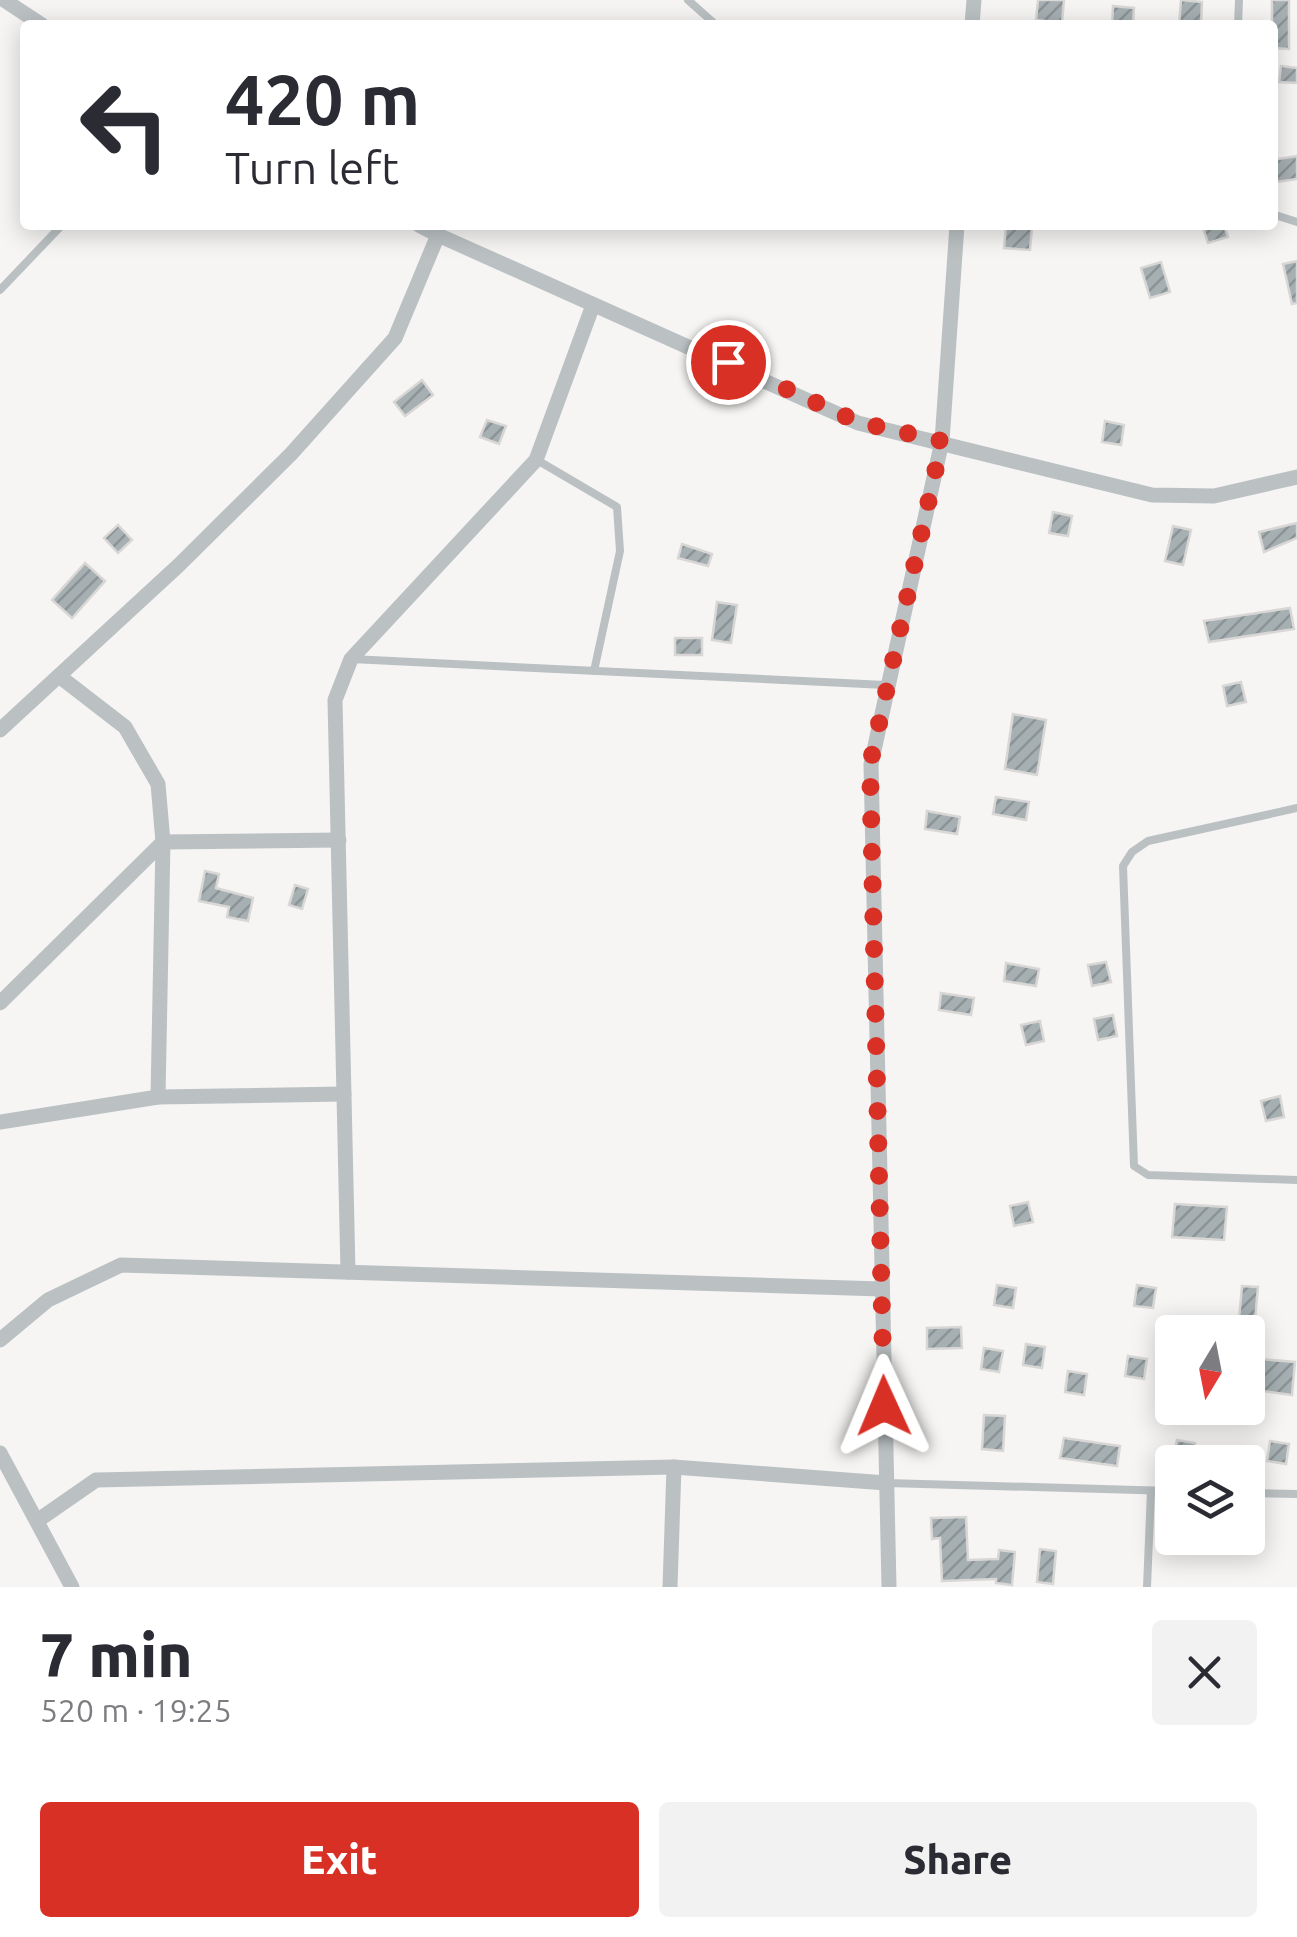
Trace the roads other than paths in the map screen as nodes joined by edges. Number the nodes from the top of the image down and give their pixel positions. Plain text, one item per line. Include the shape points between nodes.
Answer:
1 (4, 0) edge
2 (688, 0) edge
3 (34, 20) edge
4 (710, 20) edge
5 (57, 230) edge
6 (428, 230) edge
7 (957, 230) edge
8 (438, 235) junction
9 (0, 290) edge
10 (593, 305) junction
11 (942, 441) junction
12 (536, 460) junction
13 (1297, 478) edge
14 (350, 660) junction
15 (594, 671) junction
16 (59, 676) junction
17 (885, 685) junction
18 (0, 730) edge
19 (1297, 808) edge
20 (339, 840) junction
21 (163, 842) junction
22 (0, 1003) edge
23 (344, 1094) junction
24 (158, 1096) junction
25 (0, 1122) edge
26 (1297, 1180) edge
27 (348, 1272) junction
28 (880, 1289) junction
29 (0, 1340) edge
30 (0, 1453) edge
31 (674, 1467) junction
32 (886, 1483) junction
33 (1151, 1491) junction
34 (1155, 1491) edge
35 (1265, 1493) edge
36 (1297, 1494) edge
37 (37, 1520) junction
38 (72, 1587) edge
39 (670, 1587) edge
40 (889, 1587) edge
41 (1147, 1587) edge

1 - 3 street
2 - 4 lane
5 - 9 lane
6 - 8 street
7 - 11 street
8 - 10 street
8 - 16 street via 395,338 291,454
10 - 11 street via 858,422
10 - 12 street
11 - 13 street via 1152,495 1214,496
11 - 17 street
12 - 14 street
12 - 15 lane via 617,507 620,551
14 - 15 lane
14 - 20 street via 336,700
15 - 17 lane
16 - 18 street
16 - 21 street via 125,728 144,756 158,784
17 - 28 street via 870,764
19 - 26 lane via 1148,841 1123,866 1134,1166 1148,1176
20 - 21 street
20 - 23 street
21 - 22 street
21 - 24 street
23 - 24 street
23 - 27 street
24 - 25 street
27 - 28 street
27 - 29 street via 121,1265 48,1300
28 - 32 street
30 - 37 street
31 - 32 street
31 - 37 street via 96,1480
31 - 39 street
32 - 33 lane
32 - 40 street
33 - 34 lane
33 - 41 lane
35 - 36 lane
37 - 38 street

